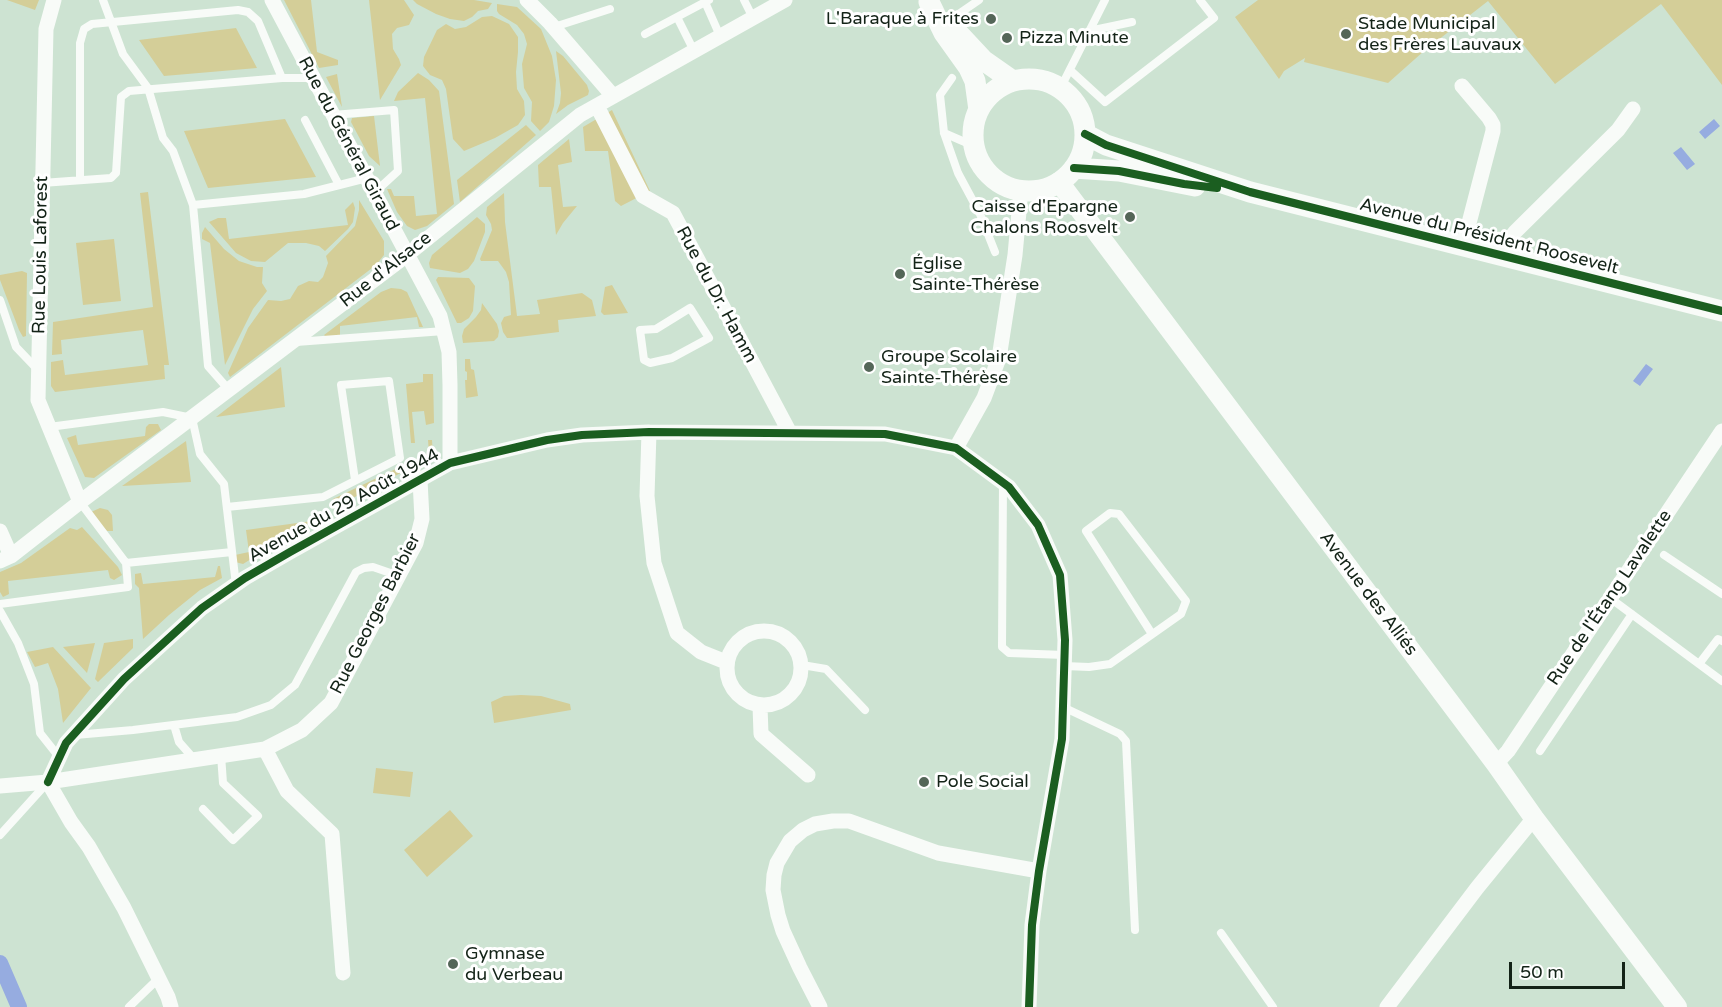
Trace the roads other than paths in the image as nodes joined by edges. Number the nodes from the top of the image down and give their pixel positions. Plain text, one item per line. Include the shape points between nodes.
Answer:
1 (54, 0) edge
2 (103, 0) edge
3 (272, 0) edge
4 (527, 0) edge
5 (744, 0) edge
6 (785, 0) edge
7 (979, 0) edge
8 (1105, 0) edge
9 (1200, 0) edge
10 (707, 1) edge
11 (928, 1) edge
12 (610, 9) dead end
13 (677, 17) junction
14 (753, 18) junction
15 (111, 22) junction
16 (947, 22) junction
17 (1132, 22) dead end
18 (554, 27) junction
19 (1089, 31) junction
20 (645, 34) dead end
21 (720, 36) junction
22 (694, 51) junction
23 (282, 78) junction
24 (313, 78) junction
25 (952, 78) dead end
26 (1065, 79) junction
27 (1013, 81) junction
28 (1462, 86) dead end
29 (148, 88) junction
30 (614, 96) junction
31 (597, 105) junction
32 (1633, 109) dead end
33 (978, 110) junction
34 (333, 115) junction
35 (304, 120) dead end
36 (944, 133) junction
37 (1085, 134) junction
38 (974, 146) junction
39 (1074, 168) junction
40 (366, 178) junction
41 (80, 180) junction
42 (1059, 182) junction
43 (42, 183) junction
44 (339, 185) junction
45 (1021, 190) junction
46 (1250, 192) junction
47 (374, 193) junction
48 (193, 205) junction
49 (1463, 246) junction
50 (995, 252) dead end
51 (407, 255) junction
52 (1497, 255) junction
53 (0, 300) edge
54 (1722, 311) edge
55 (444, 331) junction
56 (291, 342) junction
57 (672, 358) joint
58 (39, 371) junction
59 (229, 390) junction
60 (192, 418) junction
61 (49, 427) junction
62 (1722, 431) edge
63 (649, 432) junction
64 (790, 433) junction
65 (956, 448) junction
66 (450, 463) junction
67 (355, 480) junction
68 (420, 480) junction
69 (1003, 482) junction
70 (80, 502) junction
71 (227, 507) junction
72 (0, 531) edge
73 (232, 552) junction
74 (1664, 555) dead end
75 (6, 559) edge
76 (126, 563) junction
77 (399, 576) junction
78 (236, 585) junction
79 (1722, 594) edge
80 (1610, 598) junction
81 (0, 604) edge
82 (0, 611) edge
83 (1632, 614) junction
84 (1152, 634) junction
85 (1722, 642) edge
86 (1065, 661) junction
87 (726, 662) junction
88 (1699, 664) junction
89 (802, 665) junction
90 (1722, 681) edge
91 (760, 706) junction
92 (1063, 707) junction
93 (865, 710) dead end
94 (174, 725) junction
95 (73, 735) junction
96 (265, 749) junction
97 (1540, 751) dead end
98 (221, 755) junction
99 (60, 757) junction
100 (195, 759) junction
101 (1496, 764) junction
102 (808, 776) dead end
103 (48, 782) junction
104 (0, 786) edge
105 (203, 809) dead end
106 (1534, 818) junction
107 (0, 835) edge
108 (1039, 871) junction
109 (1135, 930) dead end
110 (1221, 933) dead end
111 (343, 973) dead end
112 (159, 978) junction
113 (129, 1007) edge
114 (171, 1007) edge
115 (820, 1007) edge
116 (1029, 1007) edge
117 (1273, 1007) edge
118 (1387, 1007) edge
119 (1677, 1007) edge

1 - 43 street, Rue Louis Laforest via 46,29
2 - 15 lane
3 - 24 street, Rue du Général Giraud
4 - 18 street
5 - 14 lane
6 - 14 street, Rue d'Alsace
7 - 16 lane
8 - 19 lane
9 - 26 lane via 1214,18 1105,102
10 - 13 lane
10 - 21 lane
11 - 16 main road
11 - 33 main road via 975,81
12 - 18 lane
13 - 20 lane
13 - 22 lane
14 - 21 street, Rue d'Alsace
15 - 23 lane via 248,12 258,21
15 - 29 lane via 123,54
15 - 41 lane via 84,28 80,43
16 - 27 main road via 983,60
17 - 19 lane
18 - 30 street
19 - 26 lane
21 - 22 street, Rue d'Alsace
22 - 30 street, Rue d'Alsace
23 - 24 lane
23 - 29 lane
24 - 34 street, Rue du Général Giraud
25 - 36 lane via 940,95
26 - 27 main road
26 - 37 main road
27 - 33 main road via 999,88
28 - 49 street, Avenue du Président Roosevelt via 1493,125
29 - 41 lane via 129,91 121,97 116,173 111,178
29 - 48 lane via 163,138 173,151
30 - 31 street, Rue d'Alsace
31 - 51 street, Rue d'Alsace
31 - 64 street, Rue du Dr. Hamm via 643,196 673,213
32 - 52 street, Avenue du Président Roosevelt via 1618,130 1515,232
33 - 38 main road
34 - 40 street, Rue du Général Giraud
34 - 47 lane via 394,110 398,171
35 - 44 lane
36 - 38 lane
36 - 50 lane
37 - 39 main road
37 - 46 main road, Avenue du Président Roosevelt via 1106,145
38 - 45 main road via 986,171 1007,186
39 - 42 main road
39 - 46 main road, Avenue du Président Roosevelt via 1119,171
40 - 44 lane
40 - 47 street, Rue du Général Giraud
41 - 43 lane
42 - 45 main road via 1044,189
42 - 101 street, Avenue des Alliés
43 - 58 street, Rue Louis Laforest
44 - 48 lane via 304,194
45 - 65 street via 999,358 984,398
46 - 49 main road, Avenue du Président Roosevelt
47 - 51 street, Rue du Général Giraud
48 - 59 lane via 208,366
49 - 52 main road, Avenue du Président Roosevelt
51 - 55 street, Rue du Général Giraud
51 - 56 street, Rue d'Alsace
52 - 54 main road, Avenue du Président Roosevelt
53 - 58 lane via 16,347
55 - 56 lane
55 - 66 street, Rue du Général Giraud via 449,352
56 - 59 street, Rue d'Alsace
57 - 57 lane via 709,338 690,308 656,329 640,330 644,360 650,363
58 - 61 street, Rue Louis Laforest via 38,400
59 - 60 street, Rue d'Alsace
60 - 61 lane via 163,412
60 - 70 street, Rue d'Alsace
60 - 71 lane via 200,454 224,484
61 - 70 street, Rue Louis Laforest
62 - 80 street, Rue de l'Étang Lavalette
63 - 64 street, Avenue du 29 Août 1944
63 - 66 street, Avenue du 29 Août 1944 via 547,440
63 - 87 street via 647,496 654,563 677,633 701,652
64 - 65 street, Avenue du 29 Août 1944 via 885,434
65 - 69 street
66 - 68 street, Avenue du 29 Août 1944
67 - 67 lane via 400,458 390,381 342,385
67 - 71 lane via 323,497
68 - 77 street, Rue Georges Barbier via 422,519 416,543
68 - 78 street, Avenue du 29 Août 1944
69 - 86 street via 1038,525 1060,575
69 - 86 lane via 1002,647 1009,653
70 - 75 street, Rue d'Alsace
70 - 76 lane
71 - 73 lane
72 - 75 street
73 - 76 lane
73 - 78 lane
74 - 79 lane
76 - 81 lane via 128,587
77 - 94 lane via 373,567 356,572 295,685 271,705 237,717
77 - 96 street, Rue Georges Barbier via 331,703 302,730
78 - 95 street, Avenue du 29 Août 1944 via 202,608 124,679
80 - 83 lane
80 - 101 street, Rue de l'Étang Lavalette
82 - 99 lane via 34,684 40,733
83 - 88 lane
83 - 97 lane
84 - 84 lane via 1181,614 1186,601 1119,514 1110,513 1086,531
84 - 86 lane via 1110,664 1089,667
85 - 88 lane via 1718,639
86 - 92 street
87 - 89 street via 735,642 754,631 776,631 794,644
87 - 91 street via 728,683 741,699
88 - 90 lane
89 - 91 street via 798,686 782,702
89 - 93 lane via 826,669
91 - 102 street via 760,734
92 - 108 street via 1062,739
92 - 109 lane via 1120,734 1126,741
94 - 95 lane
94 - 100 lane via 179,742
95 - 99 street, Avenue du 29 Août 1944
96 - 98 street, Rue Georges Barbier
96 - 111 street via 287,791 332,834
98 - 100 street, Rue Georges Barbier
98 - 105 lane via 223,783 258,816 233,840
99 - 103 street, Avenue du 29 Août 1944
100 - 103 street, Rue Georges Barbier
101 - 106 street, Avenue des Alliés
103 - 104 street, Rue Georges Barbier
103 - 107 lane
103 - 112 street via 124,908
106 - 118 street
106 - 119 street, Avenue des Alliés
108 - 115 street via 938,853 849,821 816,824 803,830 790,841 777,863 773,890 783,931
108 - 116 street via 1030,951
110 - 117 lane
112 - 113 lane
112 - 114 street

